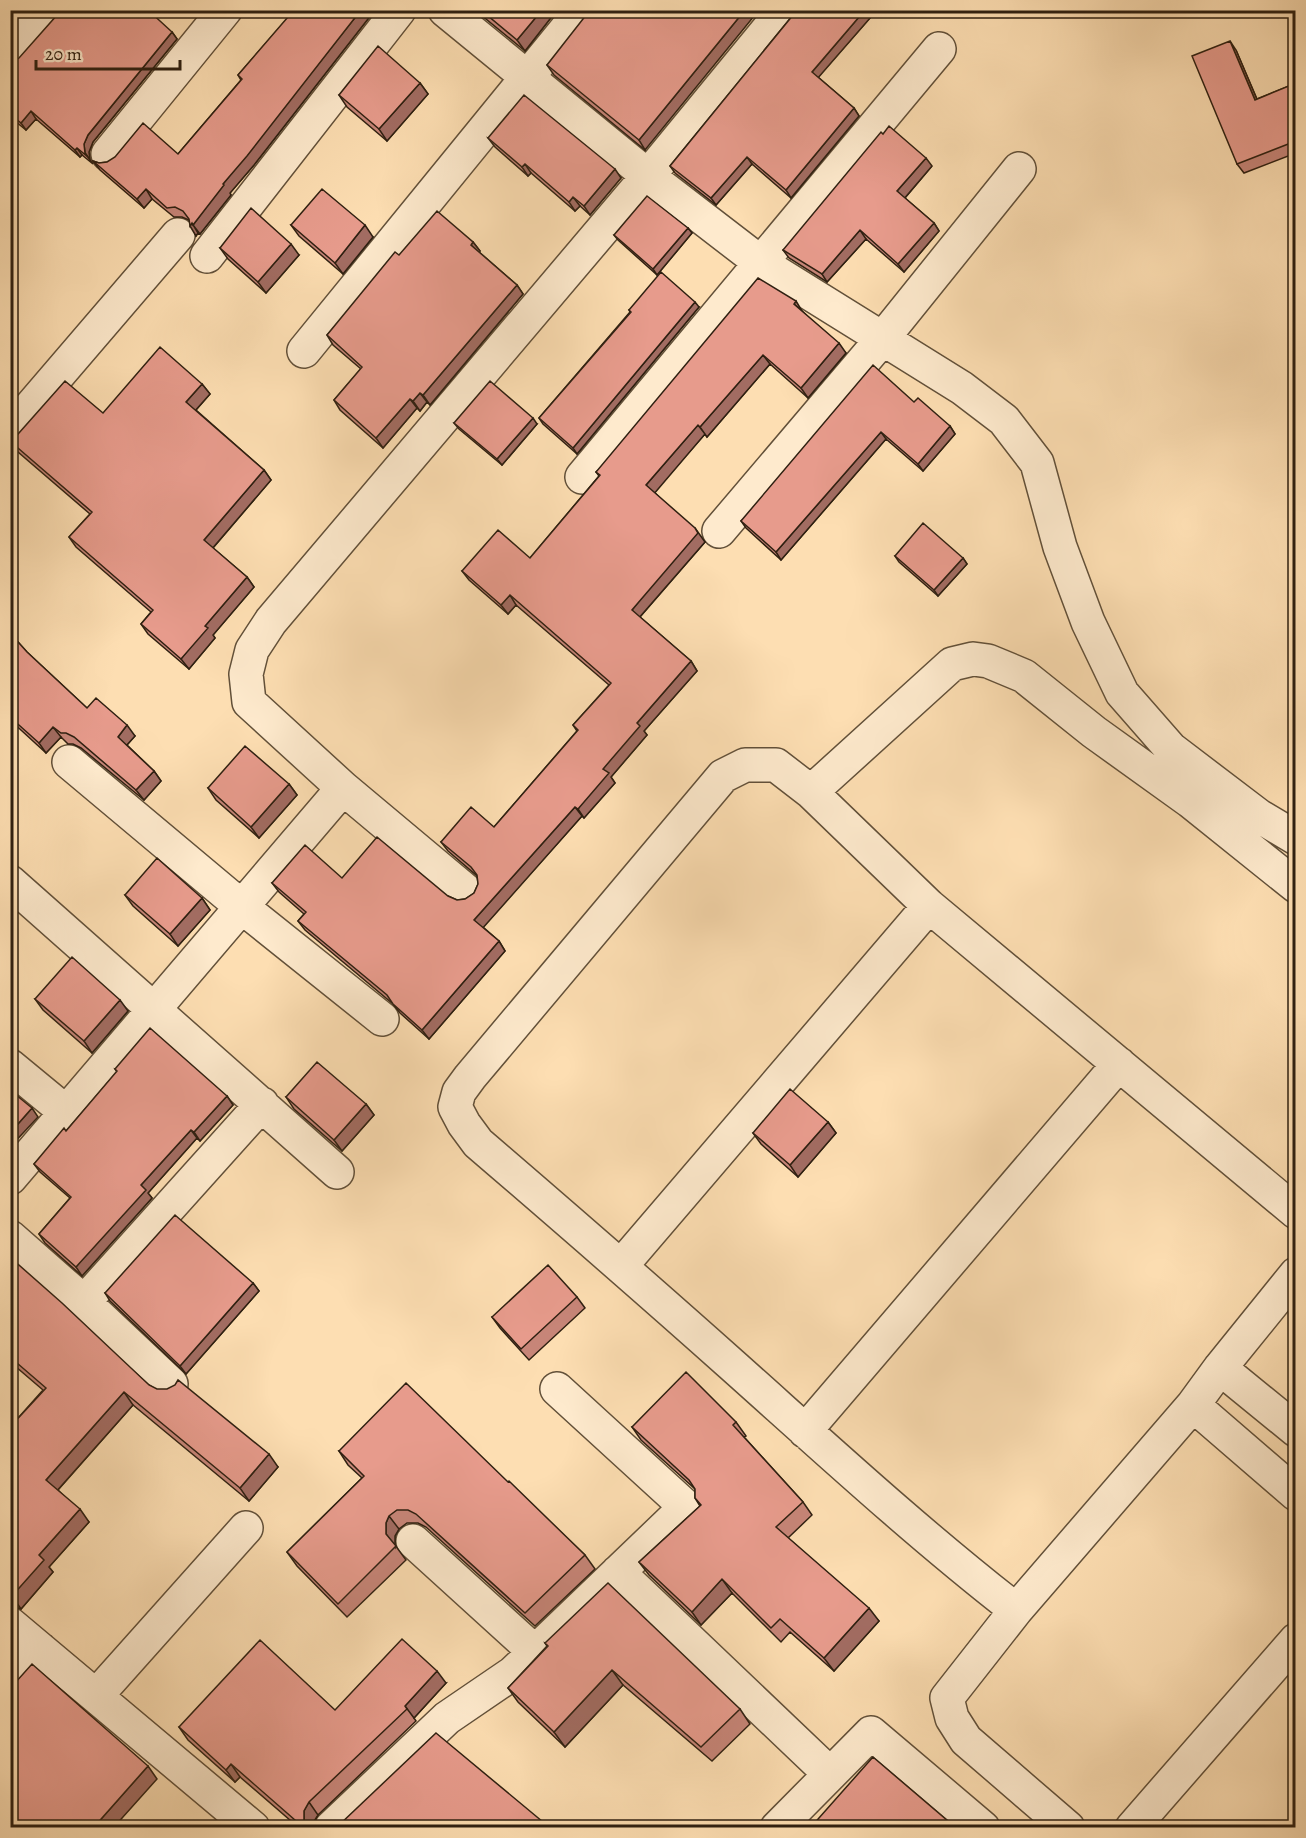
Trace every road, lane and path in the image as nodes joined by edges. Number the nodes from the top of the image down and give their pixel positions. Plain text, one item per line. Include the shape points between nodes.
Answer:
1 (48, 10) edge
2 (225, 10) edge
3 (399, 10) edge
4 (445, 10) edge
5 (582, 10) edge
6 (784, 10) edge
7 (939, 49) dead end
8 (10, 53) edge
9 (526, 78) junction
10 (108, 154) dead end
11 (1019, 169) dead end
12 (648, 176) junction
13 (178, 235) dead end
14 (207, 256) dead end
15 (761, 263) junction
16 (883, 338) junction
17 (304, 351) dead end
18 (10, 431) edge
19 (582, 477) dead end
20 (719, 531) dead end
21 (69, 762) dead end
22 (343, 788) junction
23 (811, 792) junction
24 (1296, 838) edge
25 (10, 882) edge
26 (1296, 886) edge
27 (466, 891) dead end
28 (928, 906) junction
29 (242, 907) junction
30 (154, 1009) junction
31 (382, 1019) dead end
32 (1119, 1064) junction
33 (10, 1066) edge
34 (262, 1104) junction
35 (67, 1113) junction
36 (337, 1172) dead end
37 (10, 1178) edge
38 (1296, 1212) edge
39 (10, 1237) edge
40 (621, 1266) junction
41 (1296, 1275) edge
42 (84, 1302) junction
43 (1220, 1368) junction
44 (171, 1384) edge
45 (557, 1389) dead end
46 (1193, 1405) junction
47 (1296, 1430) edge
48 (806, 1431) junction
49 (1296, 1494) edge
50 (246, 1528) dead end
51 (413, 1541) edge
52 (618, 1572) junction
53 (1016, 1610) junction
54 (10, 1624) edge
55 (1296, 1640) edge
56 (40, 1649) junction
57 (535, 1652) junction
58 (10, 1684) edge
59 (96, 1696) junction
60 (830, 1774) junction
61 (253, 1827) edge
62 (331, 1827) edge
63 (777, 1827) edge
64 (982, 1827) edge
65 (1068, 1827) edge
66 (1131, 1827) edge

1 - 8 street
2 - 10 street
3 - 14 street
4 - 9 street
5 - 9 street
6 - 12 street
7 - 15 street
9 - 12 street
9 - 17 street
11 - 16 street
12 - 15 street
12 - 22 street via 272,621 252,650 246,674 249,702
13 - 18 street
15 - 16 street
15 - 19 street
16 - 20 street
16 - 24 street via 1004,420 1037,463 1060,547 1088,622 1122,693 1171,749 1259,816
21 - 29 street
22 - 27 street
22 - 29 street
23 - 26 street via 952,664 973,659 988,661 1024,676
23 - 28 street
23 - 40 street via 776,765 745,765 723,776 459,1092 455,1107 478,1143
25 - 30 street
28 - 32 street
28 - 40 street
29 - 30 street
29 - 31 street
30 - 34 street
30 - 35 street
32 - 38 street
32 - 48 street
33 - 35 street
34 - 36 street
34 - 42 street
35 - 37 street
39 - 42 street
40 - 48 street
41 - 43 street
42 - 44 street
43 - 46 street
43 - 47 street
45 - 52 street via 686,1507
46 - 49 street
46 - 53 street
48 - 53 street
50 - 59 street
51 - 57 street
52 - 57 street
52 - 60 street
53 - 65 street via 947,1698 952,1718 966,1740
54 - 56 street
55 - 66 street
56 - 58 street
56 - 59 street
57 - 62 street via 513,1673 447,1718
59 - 61 street
60 - 63 street
60 - 64 street via 871,1733

